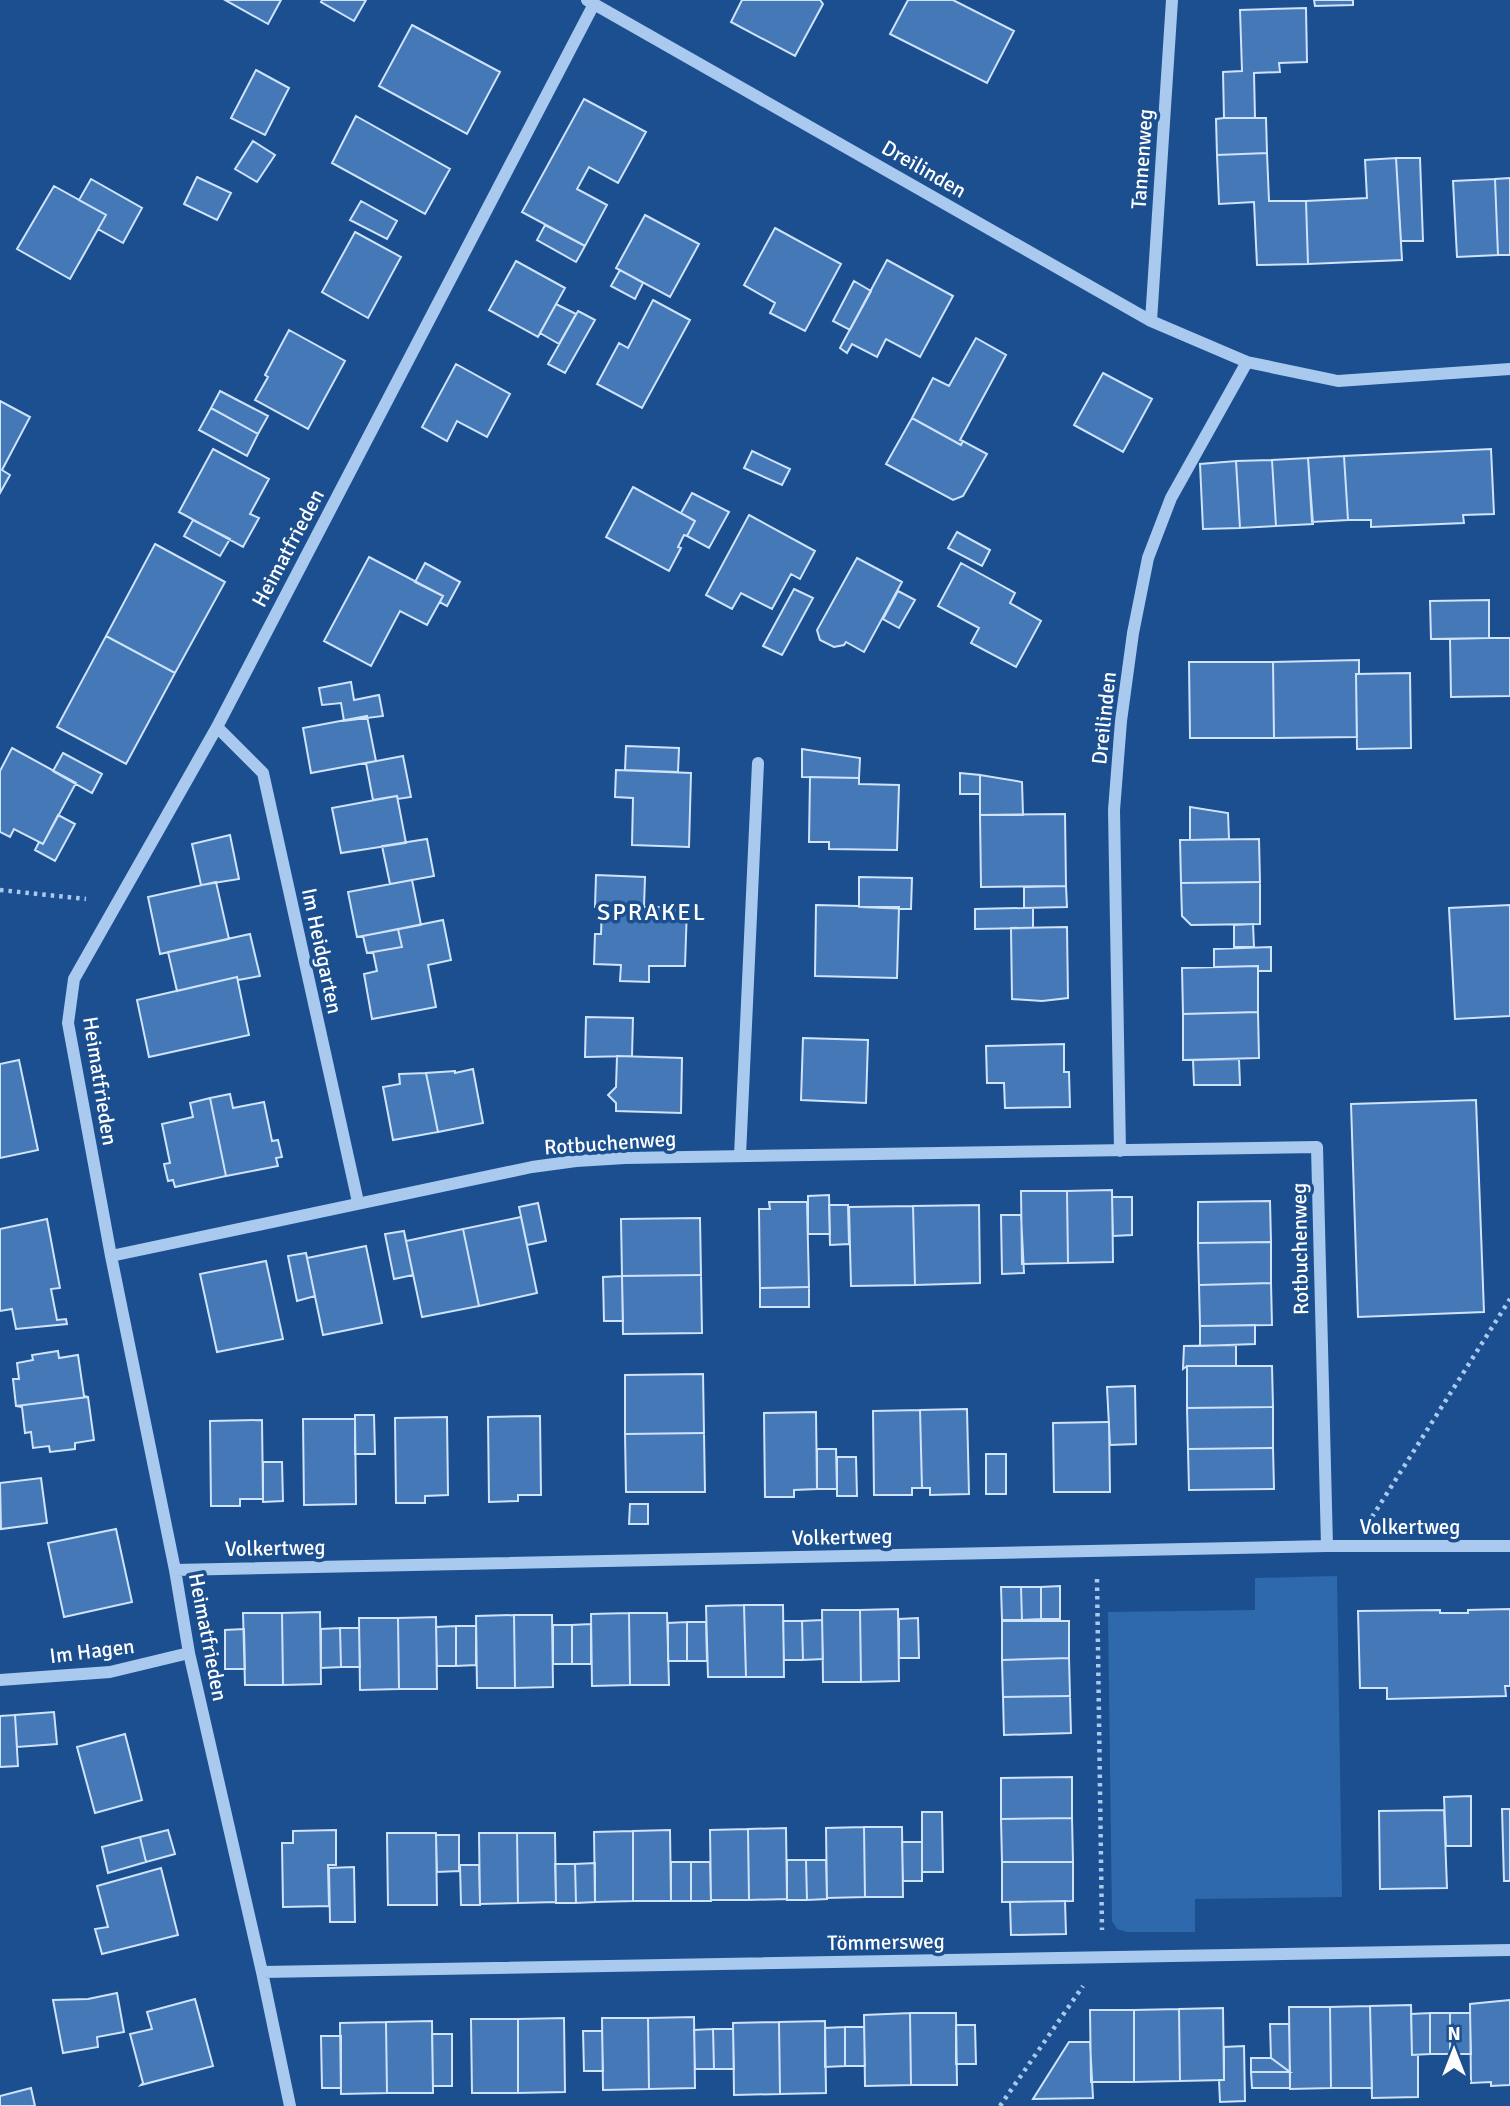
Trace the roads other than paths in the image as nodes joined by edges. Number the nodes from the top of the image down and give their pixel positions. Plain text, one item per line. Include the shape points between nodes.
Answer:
1 (1172, 0) edge
2 (590, 2) edge
3 (1151, 321) junction
4 (1247, 362) junction
5 (1510, 369) edge
6 (216, 727) junction
7 (758, 763) dead end
8 (1120, 1151) junction
9 (740, 1156) junction
10 (358, 1202) junction
11 (111, 1256) junction
12 (1327, 1546) junction
13 (1510, 1546) edge
14 (175, 1570) junction
15 (189, 1653) junction
16 (0, 1680) edge
17 (1510, 1950) edge
18 (262, 1972) junction
19 (290, 2106) edge

1 - 3 street, Tannenweg
2 - 3 street, Dreilinden
2 - 6 street, Heimatfrieden
3 - 4 street, Dreilinden
4 - 5 street, Dreilinden via 1338,381
4 - 8 street, Dreilinden via 1171,498 1148,558 1131,645 1114,810
6 - 10 street, Im Heidgarten via 263,773
6 - 11 street, Heimatfrieden via 74,979 68,1023
7 - 9 street
8 - 9 street, Rotbuchenweg
8 - 12 street, Rotbuchenweg via 1317,1147
9 - 10 street, Rotbuchenweg via 576,1161
10 - 11 street, Rotbuchenweg
11 - 14 street, Heimatfrieden
12 - 13 street, Volkertweg
12 - 14 street, Volkertweg
14 - 15 street, Heimatfrieden
15 - 16 street, Im Hagen via 110,1672
15 - 18 street, Heimatfrieden
17 - 18 street, Tömmersweg
18 - 19 street, Heimatfrieden

